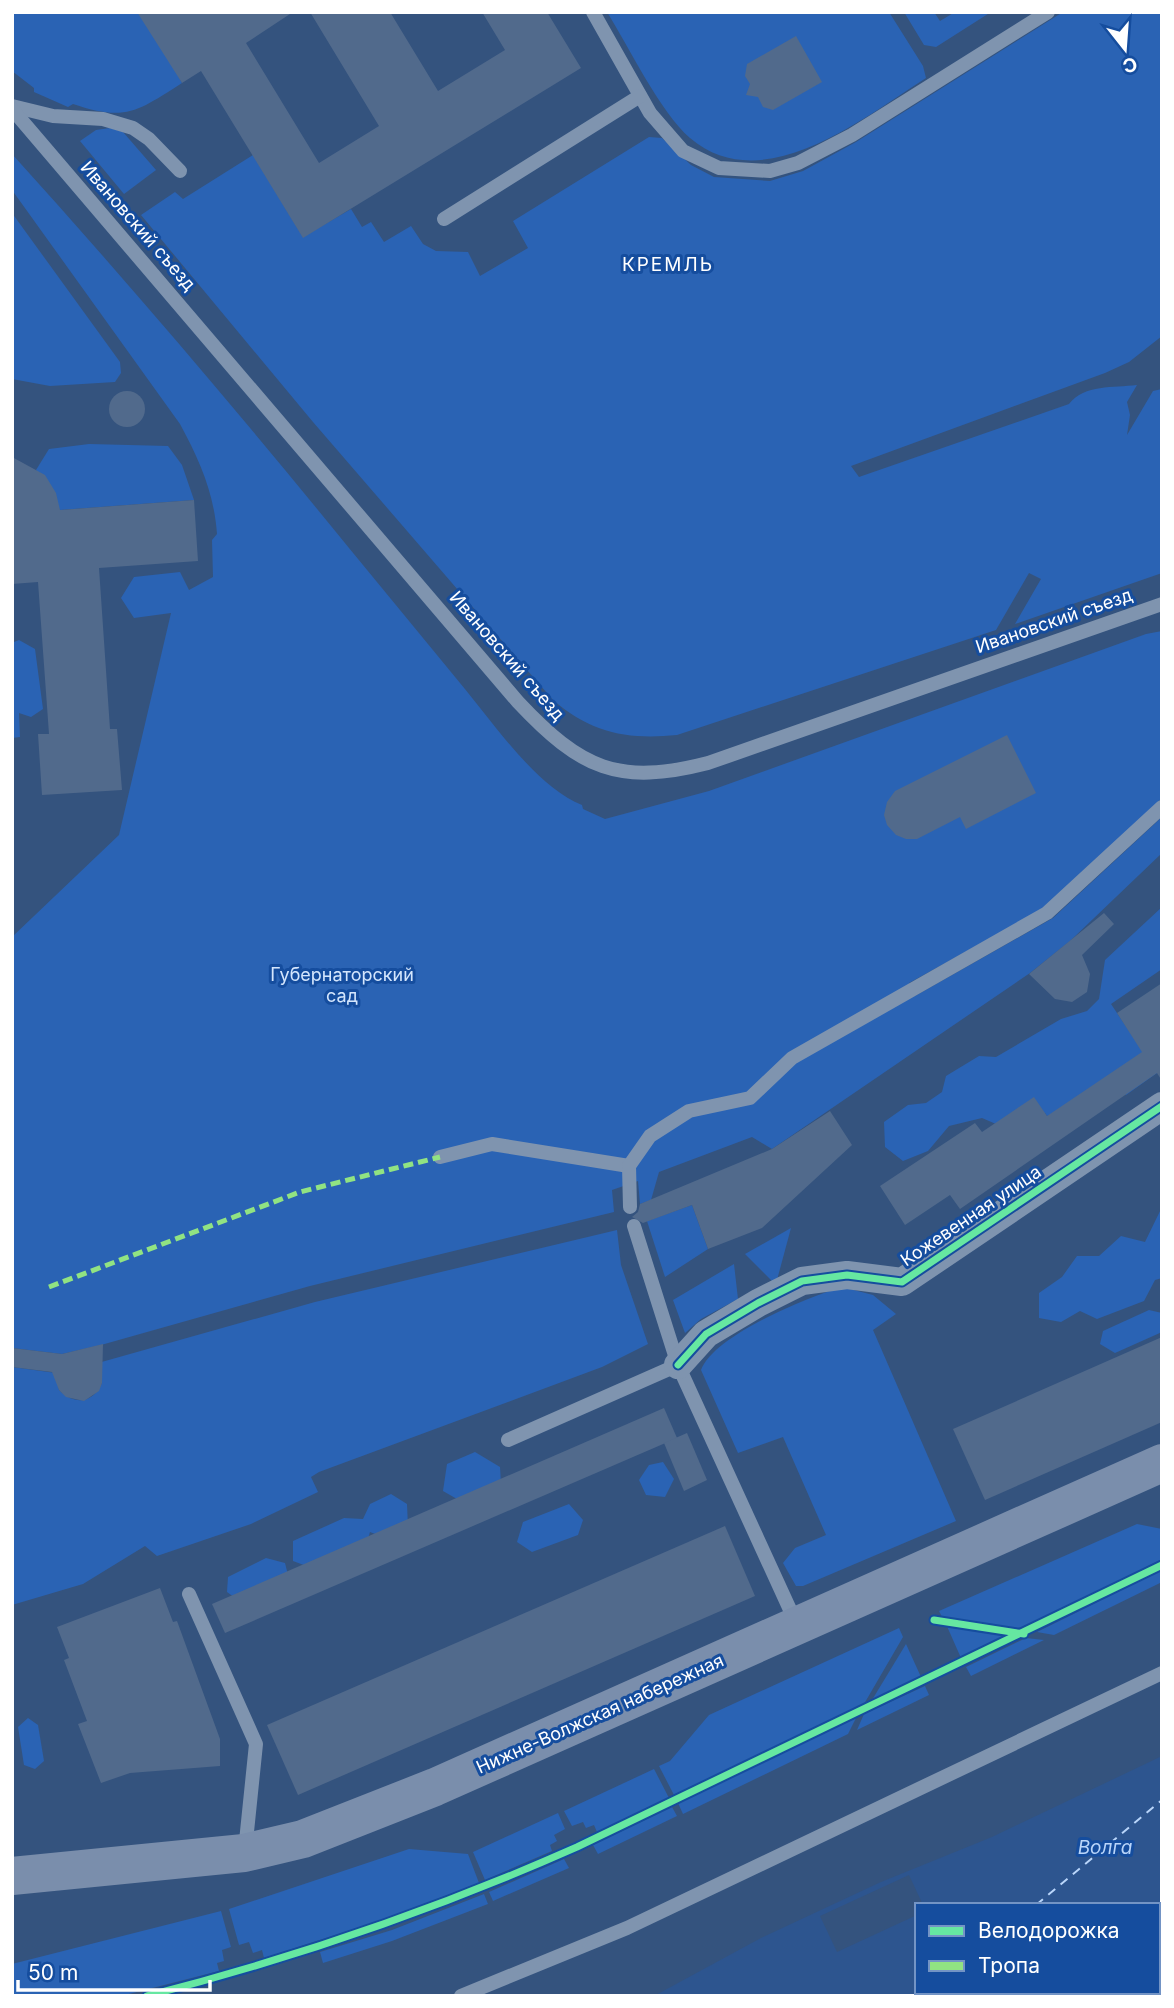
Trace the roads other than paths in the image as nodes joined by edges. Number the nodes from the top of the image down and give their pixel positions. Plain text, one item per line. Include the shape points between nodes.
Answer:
1 (593, 12) edge
2 (1048, 12) edge
3 (640, 96) junction
4 (12, 107) edge
5 (180, 171) dead end
6 (444, 219) dead end
7 (1162, 604) edge
8 (1162, 807) edge
9 (1162, 1106) edge
10 (440, 1157) dead end
11 (629, 1166) junction
12 (630, 1207) dead end
13 (634, 1226) dead end
14 (678, 1365) junction
15 (508, 1440) dead end
16 (1162, 1463) edge
17 (189, 1594) dead end
18 (797, 1626) junction
19 (1162, 1673) edge
20 (244, 1853) junction
21 (12, 1876) edge
22 (461, 1996) edge

1 - 3 lane
2 - 3 lane via 852,135 798,163 771,171 719,167 683,151
3 - 6 lane
4 - 5 lane via 53,116 103,119 133,128
4 - 7 lane, Ивановский съезд via 518,702 550,736 614,771 642,775 708,763
8 - 11 lane via 1047,913 792,1058 750,1098 689,1111 650,1136
9 - 14 street, Кожевенная улица via 902,1282 846,1275 802,1282 706,1334
10 - 11 lane via 492,1144
11 - 12 lane
13 - 14 lane
14 - 15 lane
14 - 18 lane
16 - 18 main road, Нижне-Волжская набережная
17 - 20 lane via 256,1744
18 - 20 main road, Нижне-Волжская набережная via 435,1787 303,1839
19 - 22 lane via 627,1928
20 - 21 main road, Нижне-Волжская набережная

